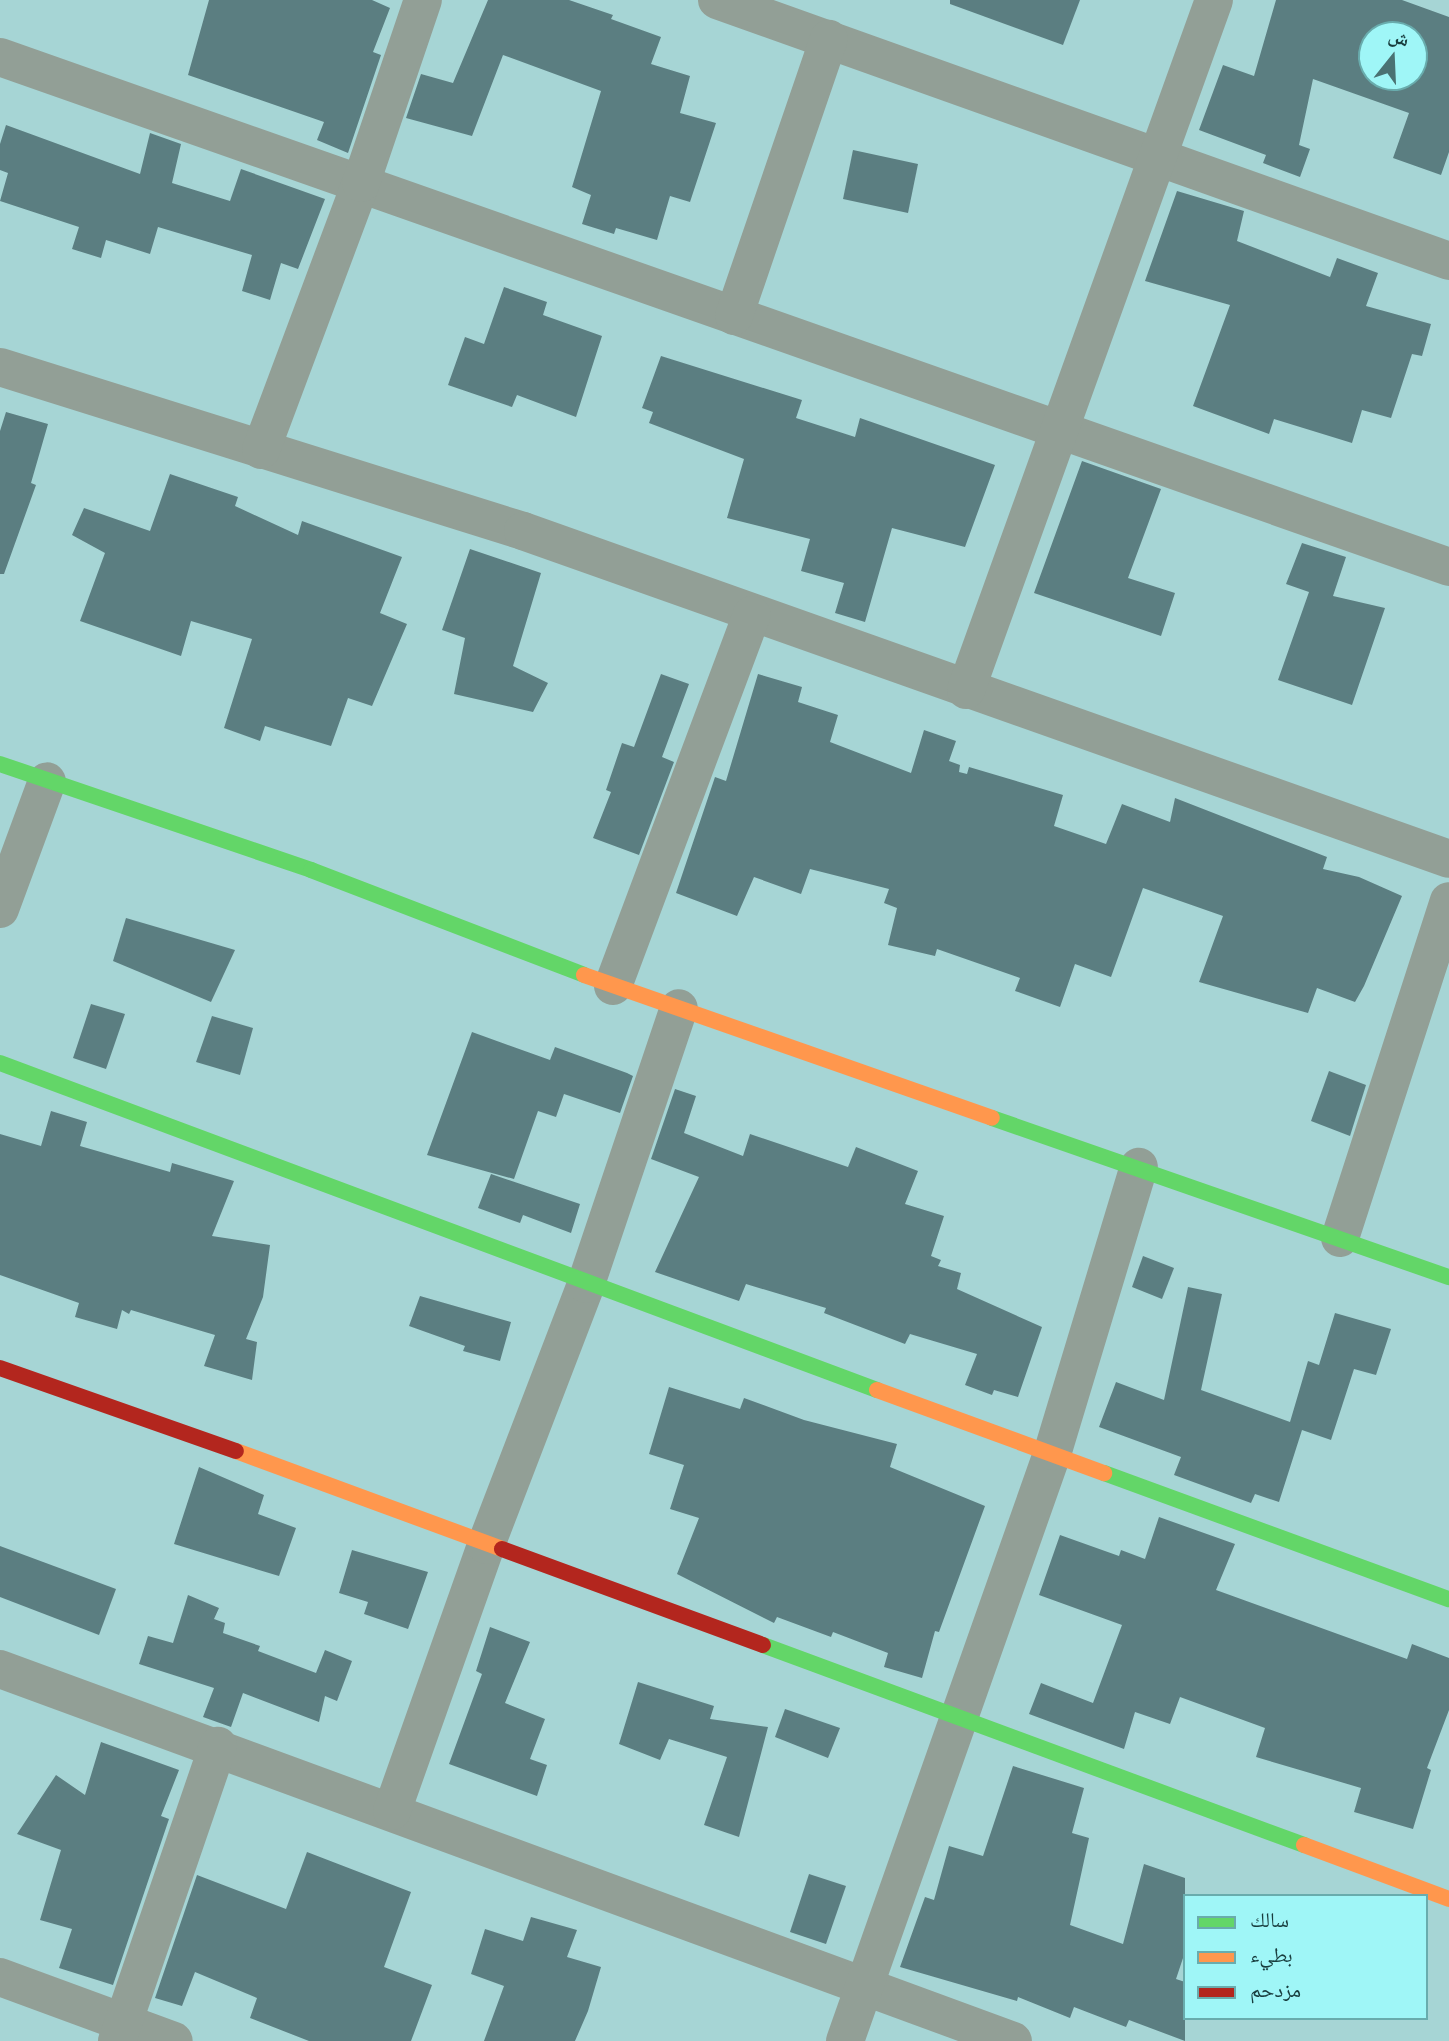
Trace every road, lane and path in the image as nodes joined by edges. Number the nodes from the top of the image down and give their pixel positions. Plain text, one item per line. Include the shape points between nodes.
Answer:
1 (423, 0) edge
2 (717, 0) edge
3 (1214, 0) edge
4 (829, 39) junction
5 (0, 57) edge
6 (1156, 155) junction
7 (361, 183) junction
8 (1449, 261) edge
9 (734, 316) junction
10 (0, 367) edge
11 (1059, 430) junction
12 (261, 450) junction
13 (1449, 568) edge
14 (752, 615) junction
15 (966, 690) junction
16 (0, 764) edge
17 (47, 780) junction
18 (1449, 859) edge
19 (1449, 901) edge
20 (0, 909) edge
21 (613, 986) junction
22 (679, 1009) junction
23 (0, 1063) edge
24 (1139, 1167) junction
25 (1340, 1238) junction
26 (1449, 1277) edge
27 (586, 1284) junction
28 (0, 1368) edge
29 (1053, 1451) junction
30 (486, 1545) junction
31 (1449, 1599) edge
32 (0, 1670) edge
33 (958, 1718) junction
34 (218, 1746) junction
35 (392, 1811) junction
36 (1449, 1899) edge
37 (0, 1977) edge
38 (864, 1986) junction
39 (120, 2031) edge
40 (174, 2041) edge
41 (845, 2041) edge
42 (1013, 2041) edge

1 - 7 street
2 - 4 street
3 - 6 street
4 - 6 street
4 - 9 street
5 - 7 street
6 - 8 street
6 - 11 street
7 - 9 street
7 - 12 street
9 - 11 street
10 - 12 street
11 - 13 street
11 - 15 street
12 - 14 street via 523,531
14 - 15 street
14 - 21 street
15 - 18 street
16 - 17 street
17 - 20 street
17 - 21 street via 311,870
19 - 25 street
21 - 22 street
22 - 24 street
22 - 27 street
23 - 27 street
24 - 25 street
24 - 29 street
25 - 26 street
27 - 29 street
27 - 30 street
28 - 30 street
29 - 31 street
29 - 33 street
30 - 33 street
30 - 35 street
32 - 34 street
33 - 36 street
33 - 38 street
34 - 35 street
34 - 39 street
35 - 38 street
37 - 39 street
38 - 41 street
38 - 42 street
39 - 40 street

